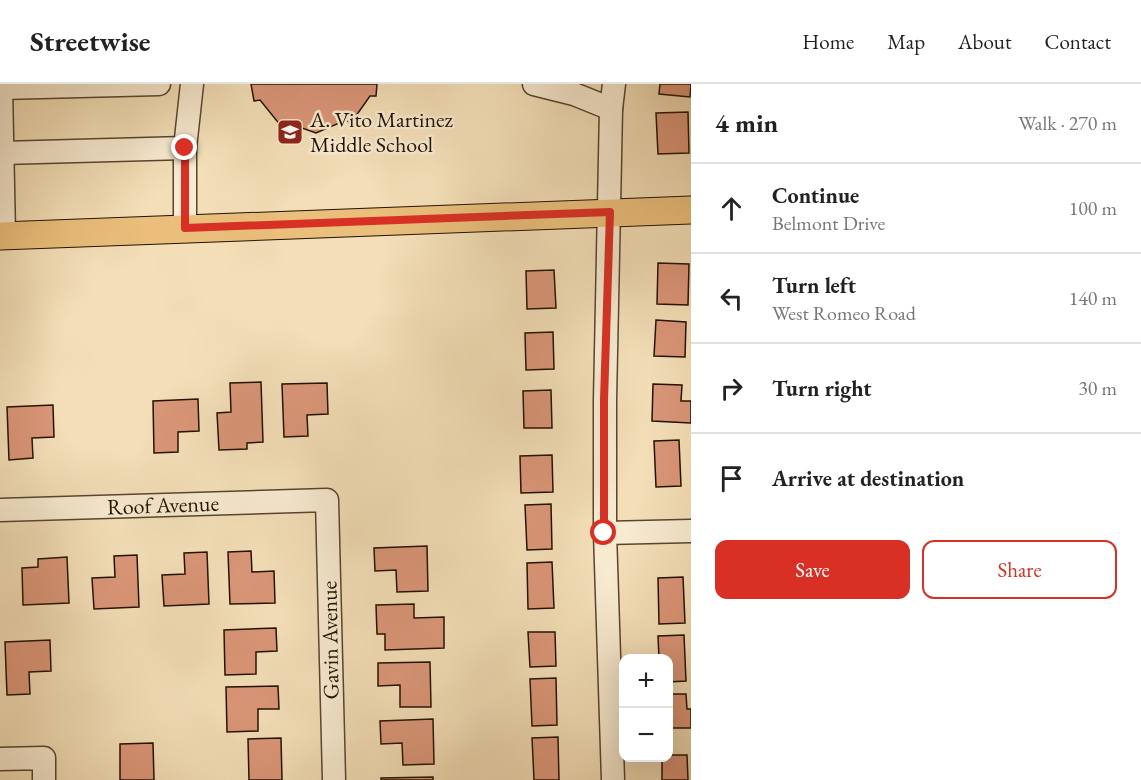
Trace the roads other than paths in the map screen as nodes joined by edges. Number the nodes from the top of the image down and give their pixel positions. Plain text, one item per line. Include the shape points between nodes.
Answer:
1 (159, 84) edge
2 (192, 84) edge
3 (534, 84) edge
4 (614, 84) edge
5 (611, 109) junction
6 (185, 148) junction
7 (2, 153) junction
8 (691, 210) edge
9 (610, 212) junction
10 (185, 228) junction
11 (2, 236) edge
12 (327, 500) joint
13 (0, 510) edge
14 (691, 531) edge
15 (604, 533) junction
16 (0, 759) edge
17 (44, 780) edge
18 (334, 780) edge
19 (613, 780) edge

1 - 7 street via 1,88
2 - 6 street
3 - 5 street
4 - 5 street
5 - 9 street
6 - 7 street
6 - 10 street
7 - 11 street
8 - 9 main road
9 - 10 main road
9 - 15 street
10 - 11 main road
12 - 13 street, Roof Avenue
12 - 18 street, Gavin Avenue
14 - 15 street
15 - 19 street
16 - 17 street via 44,758

